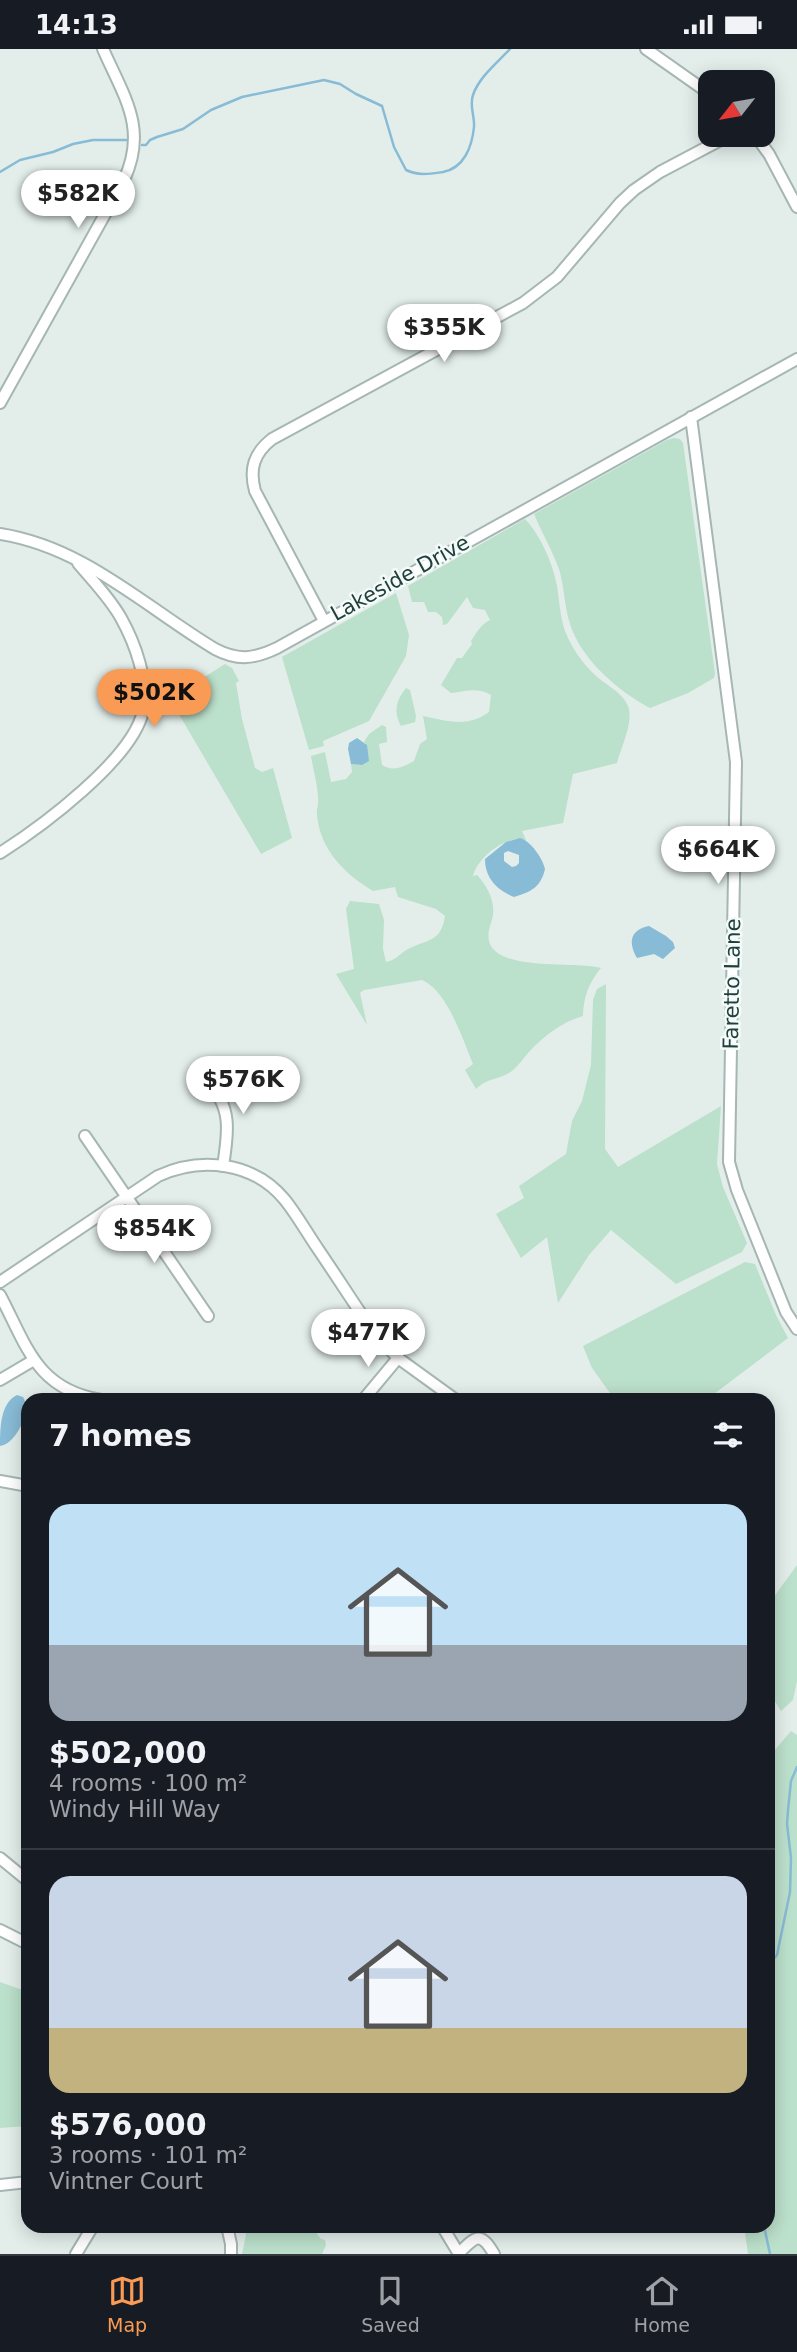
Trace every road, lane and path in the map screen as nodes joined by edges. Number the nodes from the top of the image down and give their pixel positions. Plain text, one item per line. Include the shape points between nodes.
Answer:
1 (103, 49) edge
2 (646, 49) edge
3 (698, 86) edge
4 (707, 147) edge
5 (764, 147) edge
6 (797, 207) edge
7 (797, 359) edge
8 (0, 403) edge
9 (691, 417) junction
10 (0, 534) edge
11 (75, 559) junction
12 (324, 621) junction
13 (0, 853) edge
14 (207, 1082) dead end
15 (85, 1136) dead end
16 (223, 1166) junction
17 (127, 1197) junction
18 (0, 1282) edge
19 (0, 1295) edge
20 (208, 1316) dead end
21 (797, 1329) edge
22 (398, 1358) junction
23 (34, 1360) junction
24 (0, 1380) edge
25 (73, 1393) edge
26 (369, 1393) edge
27 (446, 1393) edge
28 (0, 1482) edge
29 (21, 1485) edge
30 (0, 1858) edge
31 (21, 1875) edge
32 (0, 1930) edge
33 (21, 1940) edge
34 (21, 2183) edge
35 (0, 2185) edge
36 (89, 2233) edge
37 (229, 2233) edge
38 (446, 2233) edge
39 (76, 2254) edge
40 (231, 2254) edge
41 (459, 2254) edge
42 (495, 2254) edge

1 - 8 street via 132,115 134,155
2 - 3 street
4 - 12 street via 634,190 541,291 272,439 258,452 252,471 255,491
5 - 6 street
7 - 9 street, Lakeside Drive
9 - 12 street, Lakeside Drive
9 - 21 street, Faretto Lane via 736,762 729,1162 786,1312
10 - 11 street, Lakeside Drive
11 - 12 street, Lakeside Drive via 106,575 204,643 237,658 267,653
11 - 13 street via 127,628 140,669 142,714 125,745 85,787
14 - 16 street via 226,1113
15 - 17 street
16 - 17 street via 200,1164 172,1170
16 - 22 street via 251,1174 275,1189 374,1333
17 - 18 street
17 - 20 street
19 - 23 street
22 - 26 street
22 - 27 street
23 - 24 street
23 - 25 street via 51,1380
28 - 29 street
30 - 31 street
32 - 33 street
34 - 35 street
36 - 39 street
37 - 40 street
38 - 41 street
41 - 42 street via 477,2238 486,2241

